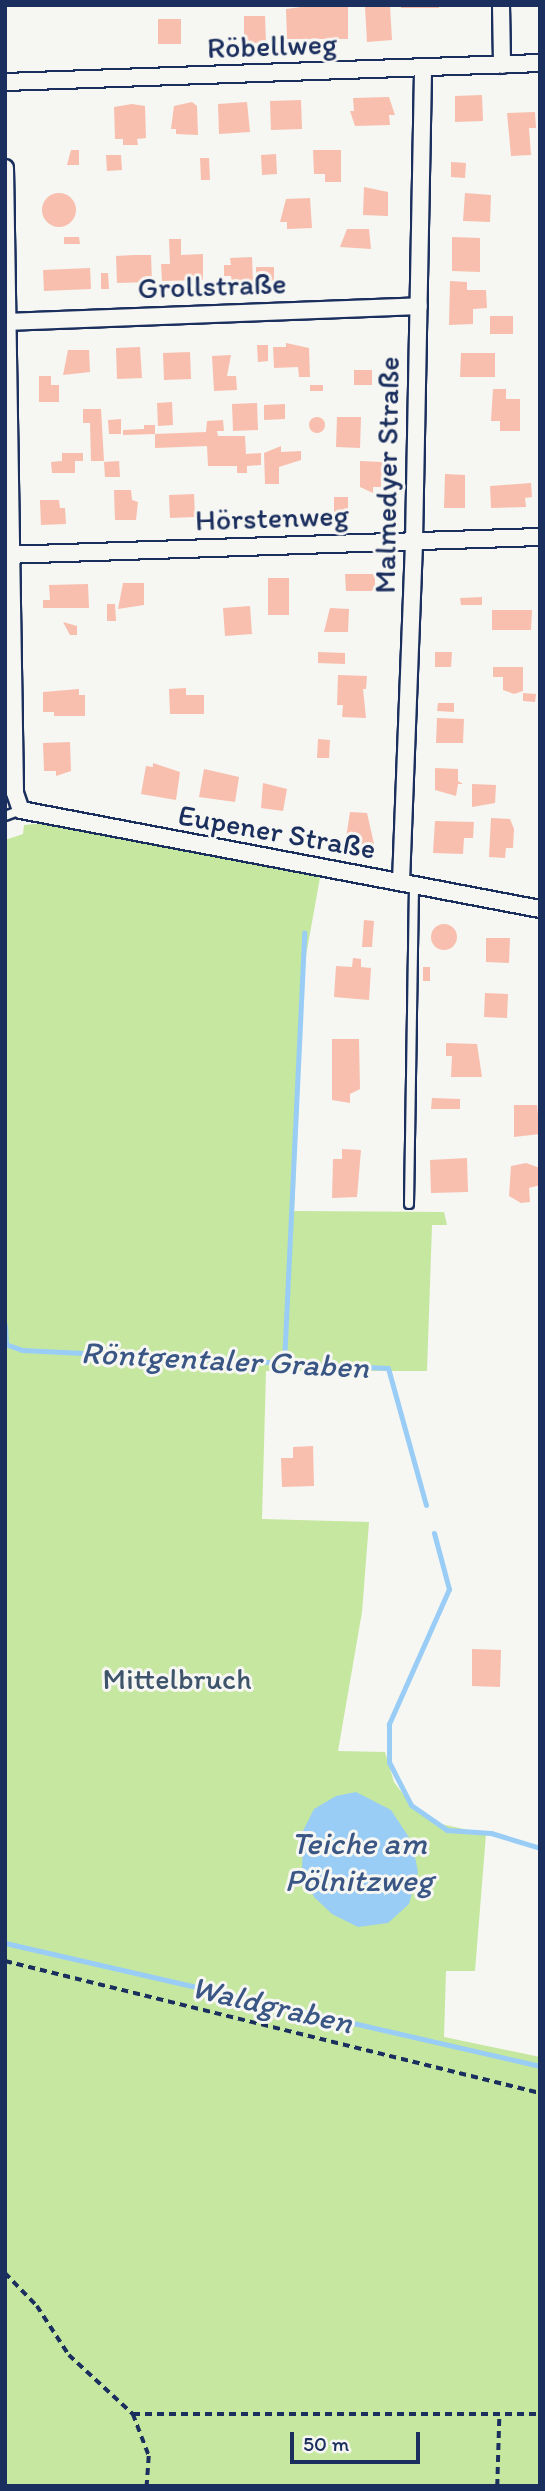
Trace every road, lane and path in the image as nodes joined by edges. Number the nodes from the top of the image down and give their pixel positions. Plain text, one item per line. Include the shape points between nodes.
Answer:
1 (501, 5) edge
2 (540, 63) edge
3 (502, 65) junction
4 (423, 69) junction
5 (5, 82) edge
6 (5, 168) edge
7 (419, 306) junction
8 (8, 322) junction
9 (540, 537) edge
10 (414, 541) junction
11 (8, 555) edge
12 (13, 813) edge
13 (408, 884) junction
14 (540, 909) edge
15 (409, 1204) dead end
16 (5, 1961) edge
17 (540, 2093) edge
18 (5, 2273) edge
19 (133, 2414) junction
20 (540, 2414) edge
21 (499, 2417) junction
22 (147, 2486) edge
23 (497, 2486) edge

1 - 3 street
2 - 3 street, Röbellweg
3 - 4 street, Röbellweg
4 - 5 street, Röbellweg
4 - 7 street, Malmedyer Straße
6 - 8 street
7 - 8 street, Grollstraße
7 - 10 street, Malmedyer Straße
8 - 11 street
9 - 10 street, Hörstenweg
10 - 11 street, Hörstenweg
10 - 13 street, Malmedyer Straße
11 - 12 street
12 - 13 street, Eupener Straße
13 - 14 street, Eupener Straße
13 - 15 lane
16 - 17 path
18 - 19 path via 37,2306 69,2355
19 - 21 path
19 - 22 path via 149,2456
20 - 21 path
21 - 23 path

